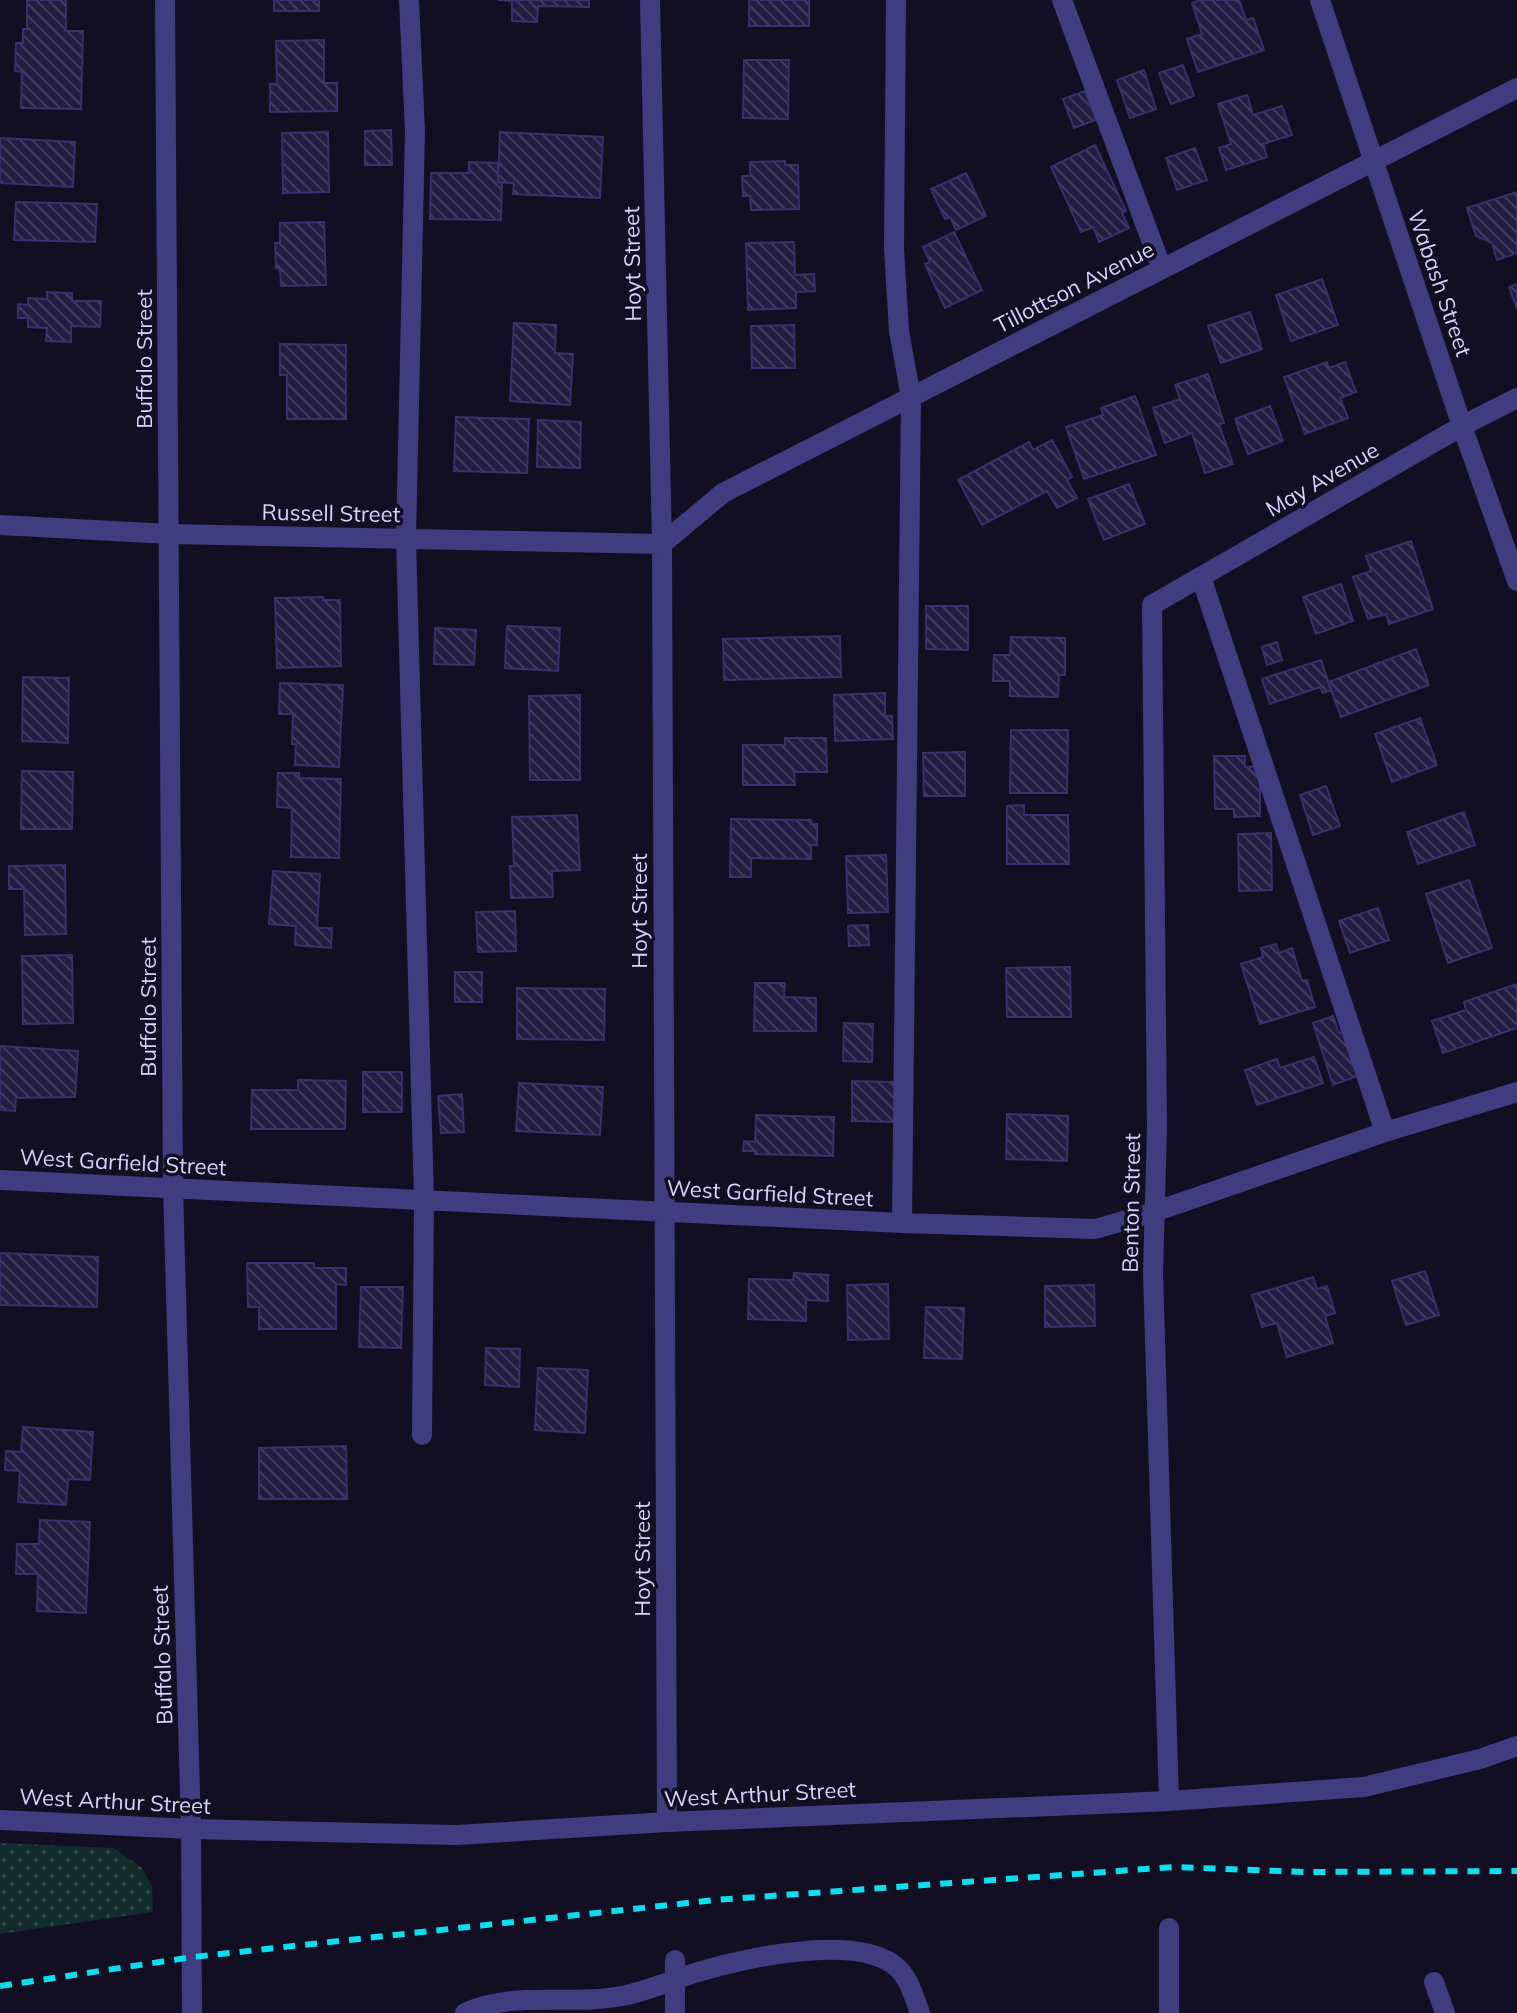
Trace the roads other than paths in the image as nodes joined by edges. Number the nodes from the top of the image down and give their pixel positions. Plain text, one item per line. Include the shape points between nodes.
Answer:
1 (165, 0) edge
2 (409, 0) edge
3 (650, 0) edge
4 (896, 0) edge
5 (1062, 0) edge
6 (1320, 0) edge
7 (1517, 88) edge
8 (1373, 162) junction
9 (1162, 269) junction
10 (911, 397) junction
11 (1517, 398) edge
12 (1462, 426) junction
13 (0, 525) edge
14 (169, 534) junction
15 (406, 539) junction
16 (662, 544) junction
17 (1201, 577) junction
18 (1517, 581) edge
19 (1152, 605) joint
20 (1517, 1092) edge
21 (1385, 1132) junction
22 (0, 1180) edge
23 (173, 1188) junction
24 (424, 1200) junction
25 (665, 1212) junction
26 (1154, 1212) junction
27 (902, 1223) junction
28 (422, 1435) dead end
29 (1517, 1746) edge
30 (1169, 1801) junction
31 (0, 1820) edge
32 (667, 1822) junction
33 (191, 1829) junction
34 (1169, 1928) dead end
35 (675, 1960) dead end
36 (675, 1982) junction
37 (1434, 1982) dead end
38 (192, 2013) edge
39 (465, 2013) edge
40 (675, 2013) edge
41 (920, 2013) edge
42 (1169, 2013) edge
43 (1445, 2013) edge

1 - 14 street, Buffalo Street
2 - 15 street via 415,131
3 - 16 street, Hoyt Street
4 - 10 street via 894,248 899,331
5 - 9 street
6 - 8 street, Wabash Street
7 - 8 street, Tillottson Avenue
8 - 9 street, Tillottson Avenue
8 - 12 street, Wabash Street
9 - 10 street, Tillottson Avenue
10 - 16 street, Tillottson Avenue via 723,493
10 - 27 street
11 - 12 street, May Avenue
12 - 17 street, May Avenue
12 - 18 street, Wabash Street
13 - 14 street, Russell Street
14 - 15 street, Russell Street
14 - 23 street, Buffalo Street
15 - 16 street, Russell Street
15 - 24 street
16 - 25 street, Hoyt Street
17 - 19 street, May Avenue
17 - 21 street
19 - 26 street, Benton Street
20 - 21 street, West Garfield Street
21 - 26 street, West Garfield Street
22 - 23 street, West Garfield Street
23 - 24 street, West Garfield Street
23 - 33 street, Buffalo Street
24 - 25 street, West Garfield Street
24 - 28 street
25 - 27 street, West Garfield Street
25 - 32 street, Hoyt Street
26 - 27 street, West Garfield Street via 1095,1229
26 - 30 street, Benton Street
29 - 30 street, West Arthur Street via 1364,1787
30 - 32 street, West Arthur Street
31 - 33 street, West Arthur Street
32 - 33 street, West Arthur Street via 457,1835
33 - 38 street, Buffalo Street
34 - 42 street
35 - 36 street
36 - 39 street via 620,1996 499,2003
36 - 40 street
36 - 41 street via 801,1950 869,1953 895,1966 912,1989
37 - 43 street

